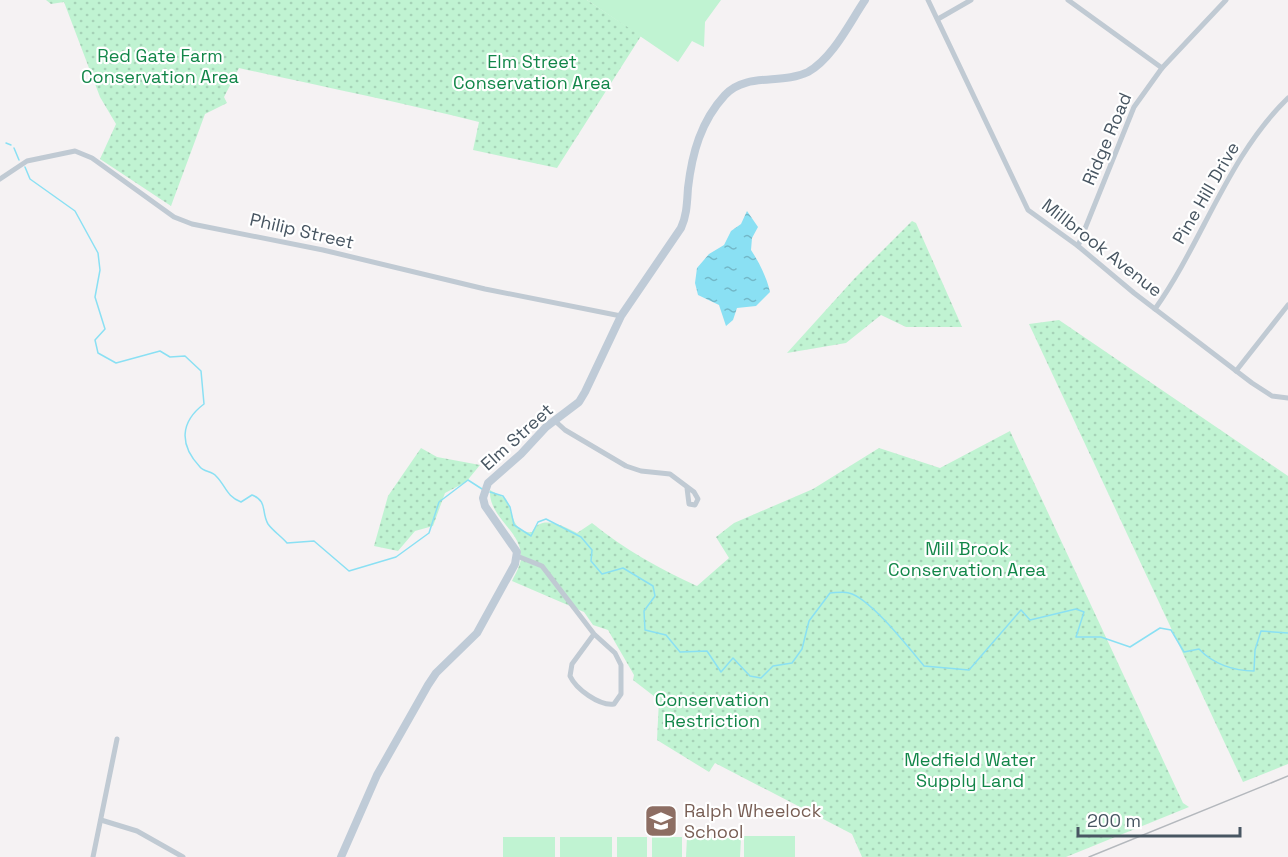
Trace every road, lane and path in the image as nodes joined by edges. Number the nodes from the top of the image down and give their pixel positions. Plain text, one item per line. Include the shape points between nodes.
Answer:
1 (866, 0) edge
2 (928, 0) edge
3 (971, 0) edge
4 (1068, 0) edge
5 (1226, 0) edge
6 (938, 19) junction
7 (1162, 68) junction
8 (1288, 98) edge
9 (0, 179) edge
10 (1078, 246) junction
11 (1288, 305) edge
12 (1155, 309) junction
13 (621, 316) junction
14 (1236, 371) junction
15 (1288, 398) edge
16 (554, 419) junction
17 (687, 488) dead end
18 (517, 556) junction
19 (594, 634) junction
20 (117, 739) dead end
21 (101, 820) junction
22 (93, 857) edge
23 (183, 857) edge
24 (341, 857) edge

1 - 13 street, Elm Street via 828,54 807,72 739,84 726,94 704,125 694,148 686,217 681,228
2 - 6 street, Millbrook Avenue
3 - 6 street
4 - 7 street
5 - 7 street, Ridge Road
6 - 10 street, Millbrook Avenue via 1028,210
7 - 10 street, Ridge Road via 1134,107
8 - 12 street, Pine Hill Drive via 1237,166
9 - 13 street, Philip Street via 27,161 75,151 92,158 174,217 192,224 323,250 485,290
10 - 12 street, Millbrook Avenue
11 - 14 street
12 - 14 street, Millbrook Avenue
13 - 16 street, Elm Street via 579,402
14 - 15 street, Millbrook Avenue via 1263,392
16 - 17 street via 570,434 626,466 670,474
16 - 18 street, Elm Street via 484,490 487,511
18 - 19 street via 542,566
18 - 24 street via 477,633 428,685 376,775
19 - 19 street via 572,664 570,676 575,685 600,701 614,704 621,694 621,665 609,646
20 - 21 street
21 - 22 street
21 - 23 street via 137,831

